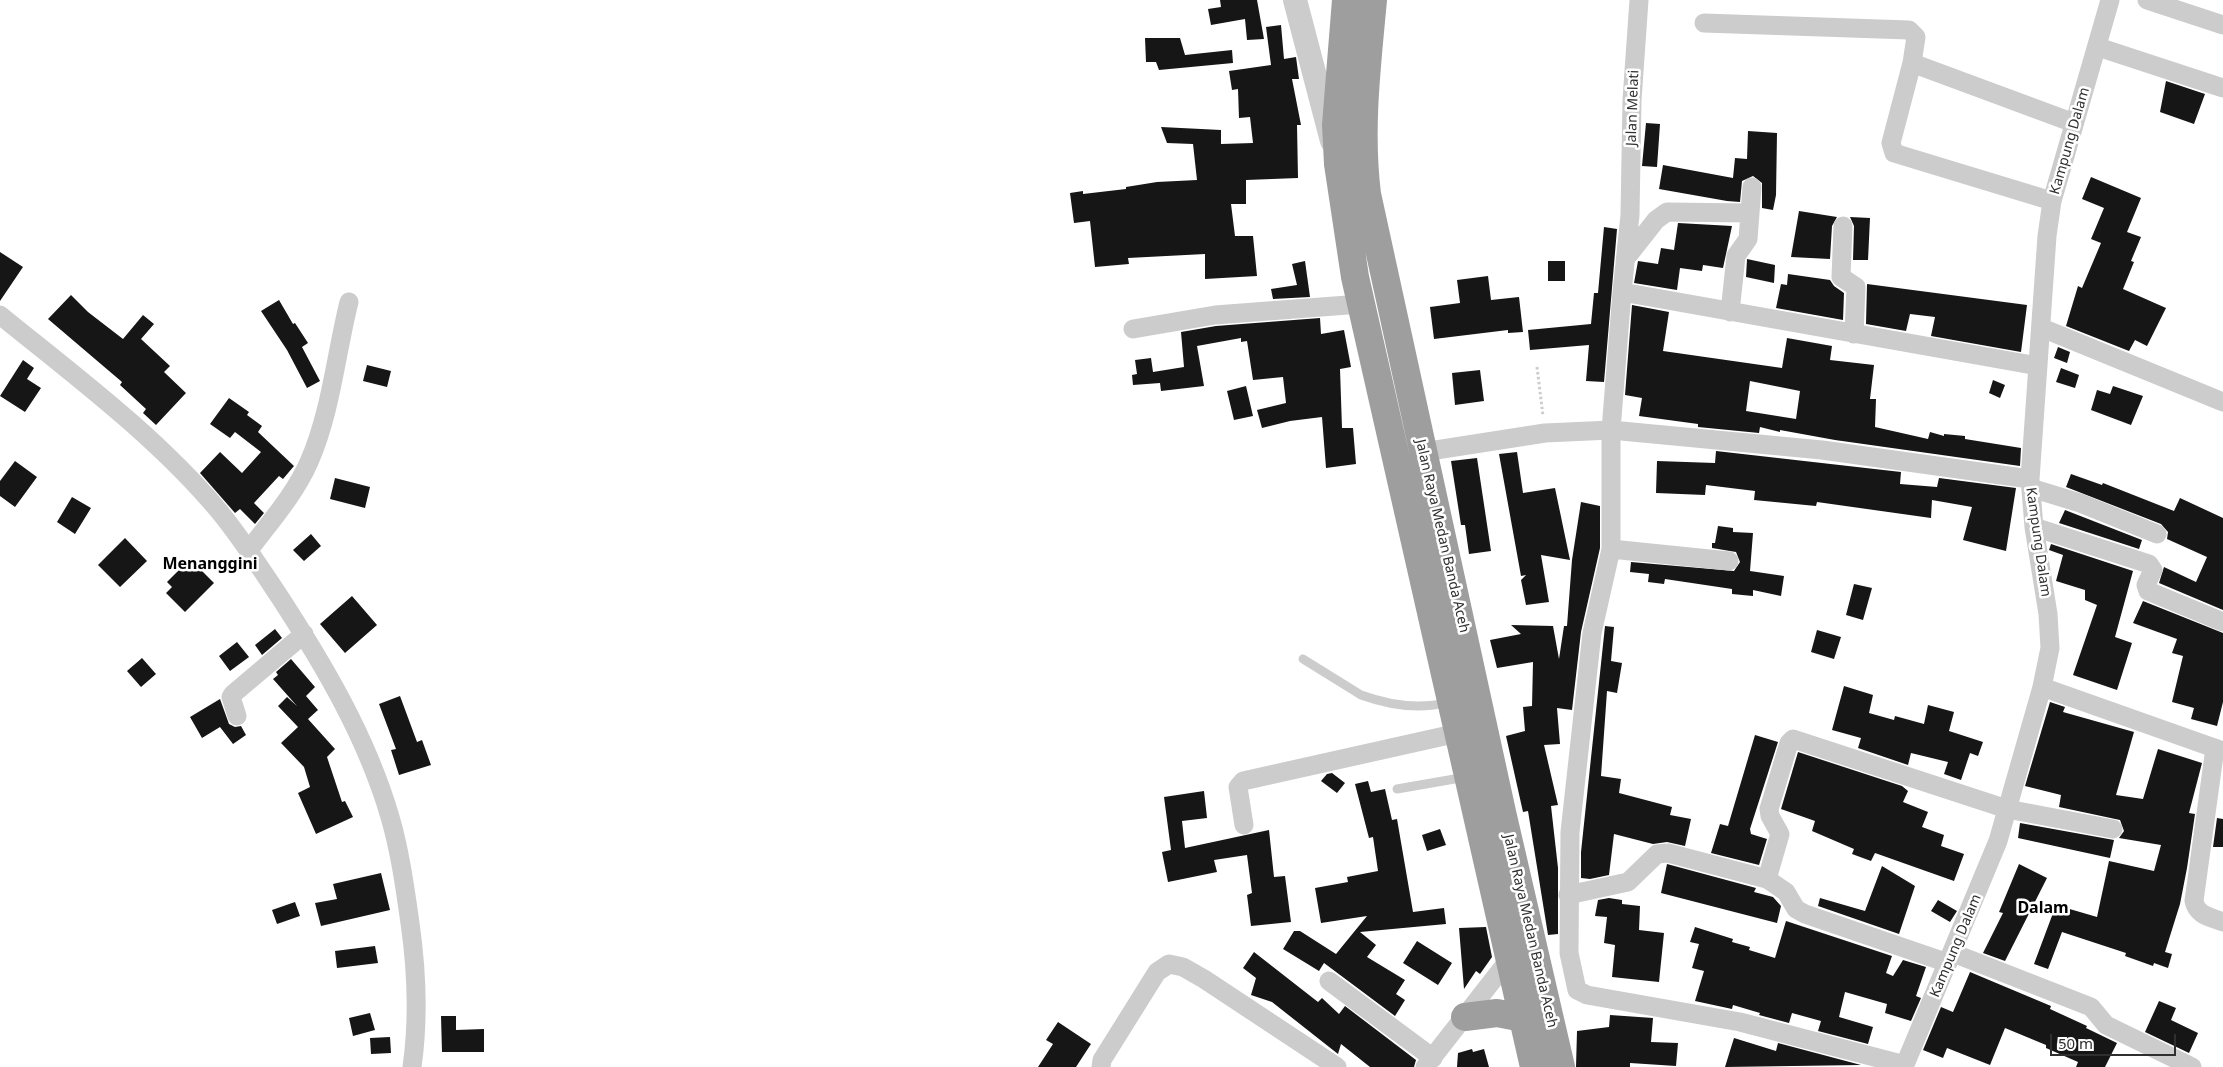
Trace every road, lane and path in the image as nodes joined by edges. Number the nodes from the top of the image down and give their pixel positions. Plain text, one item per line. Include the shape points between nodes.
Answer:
1 (1295, 0) edge
2 (1346, 0) edge
3 (1373, 0) edge
4 (1639, 0) edge
5 (2110, 0) edge
6 (2147, 0) edge
7 (1704, 23) dead end
8 (2223, 25) edge
9 (2098, 47) junction
10 (1912, 63) junction
11 (2223, 88) edge
12 (2074, 123) junction
13 (1338, 164) junction
14 (1752, 187) dead end
15 (2052, 201) junction
16 (1750, 214) junction
17 (1843, 226) dead end
18 (1626, 258) junction
19 (1622, 292) junction
20 (349, 302) dead end
21 (1361, 304) junction
22 (1730, 312) junction
23 (0, 315) edge
24 (2042, 328) junction
25 (1132, 329) dead end
26 (1854, 334) junction
27 (2038, 366) junction
28 (1538, 367) dead end
29 (2223, 402) edge
30 (1611, 430) junction
31 (1545, 433) junction
32 (1423, 452) junction
33 (2031, 483) junction
34 (2034, 527) junction
35 (2156, 534) dead end
36 (1611, 549) junction
37 (248, 550) junction
38 (1729, 561) dead end
39 (2223, 622) edge
40 (304, 634) junction
41 (1303, 659) dead end
42 (2042, 687) junction
43 (1451, 701) junction
44 (237, 716) dead end
45 (1458, 733) junction
46 (2219, 750) edge
47 (1469, 776) junction
48 (1397, 789) dead end
49 (2007, 808) junction
50 (1244, 825) dead end
51 (2114, 829) dead end
52 (1766, 878) junction
53 (1568, 895) junction
54 (2223, 922) edge
55 (1569, 953) junction
56 (1951, 958) junction
57 (1524, 959) junction
58 (1329, 981) dead end
59 (1466, 1017) junction
60 (1523, 1018) junction
61 (1429, 1062) edge
62 (1905, 1066) edge
63 (412, 1067) edge
64 (1101, 1067) edge
65 (1337, 1067) edge
66 (1534, 1067) edge
67 (1561, 1067) edge
68 (2192, 1067) edge

1 - 13 street
2 - 13 highway, Jalan Raya Medan Banda Aceh via 1336,125
3 - 32 highway, Jalan Raya Medan Banda Aceh via 1363,106 1365,179 1375,239
4 - 18 street, Jalan Melati
5 - 9 street, Kampung Dalam
6 - 8 street
7 - 10 street via 1909,30 1916,37
9 - 11 street
9 - 12 street, Kampung Dalam
10 - 12 street
10 - 15 street via 1890,143 1894,153
12 - 15 street, Kampung Dalam
13 - 21 highway, Jalan Raya Medan Banda Aceh
14 - 16 street
15 - 24 street, Kampung Dalam
16 - 18 street via 1667,212 1656,220
16 - 22 street via 1748,239 1736,258
17 - 26 street via 1841,277 1856,287
18 - 19 street, Jalan Melati
19 - 22 street
19 - 30 street, Jalan Melati
20 - 37 street via 325,412 310,460 293,492
21 - 25 street via 1215,315
21 - 43 highway, Jalan Raya Medan Banda Aceh
22 - 26 street
23 - 37 street via 157,446 218,510
24 - 27 street, Kampung Dalam
24 - 29 street
26 - 27 street
27 - 33 street, Kampung Dalam
28 - 31 path
30 - 31 street
30 - 33 street via 1822,450
30 - 36 street, Jalan Melati
31 - 32 street
32 - 57 highway, Jalan Raya Medan Banda Aceh
33 - 34 street, Kampung Dalam
33 - 35 street
34 - 39 street via 2149,564 2153,570 2146,585 2148,590
34 - 42 street, Kampung Dalam via 2050,632
36 - 38 street
36 - 53 street, Jalan Melati via 1592,633 1576,762
37 - 40 street
40 - 44 street via 234,692 231,698
40 - 63 street via 343,701 390,816 405,884 417,973
41 - 43 lane via 1371,699 1426,707
42 - 46 street
42 - 49 street, Kampung Dalam
43 - 45 highway, Jalan Raya Medan Banda Aceh
45 - 47 highway, Jalan Raya Medan Banda Aceh
45 - 50 street via 1242,781 1238,787
46 - 54 street via 2194,901 2198,912
47 - 48 lane
47 - 57 highway, Jalan Raya Medan Banda Aceh
49 - 51 street
49 - 52 street via 1793,739 1789,742 1769,809 1780,834
49 - 56 street, Kampung Dalam via 1986,874
52 - 53 street via 1664,852 1657,854 1628,882
52 - 56 street via 1786,892 1796,909 1805,914
53 - 55 street, Jalan Melati
55 - 57 street
55 - 62 street, Jalan Melati via 1576,987 1587,995 1740,1022
56 - 62 street, Kampung Dalam
56 - 68 street via 2091,1007 2106,1025
57 - 59 street
57 - 60 highway, Jalan Raya Medan Banda Aceh
57 - 67 highway, Jalan Raya Medan Banda Aceh
58 - 61 street
59 - 60 highway via 1497,1013
59 - 61 street
60 - 66 highway, Jalan Raya Medan Banda Aceh
64 - 65 street via 1102,1060 1157,972 1169,964 1183,967 1204,979

